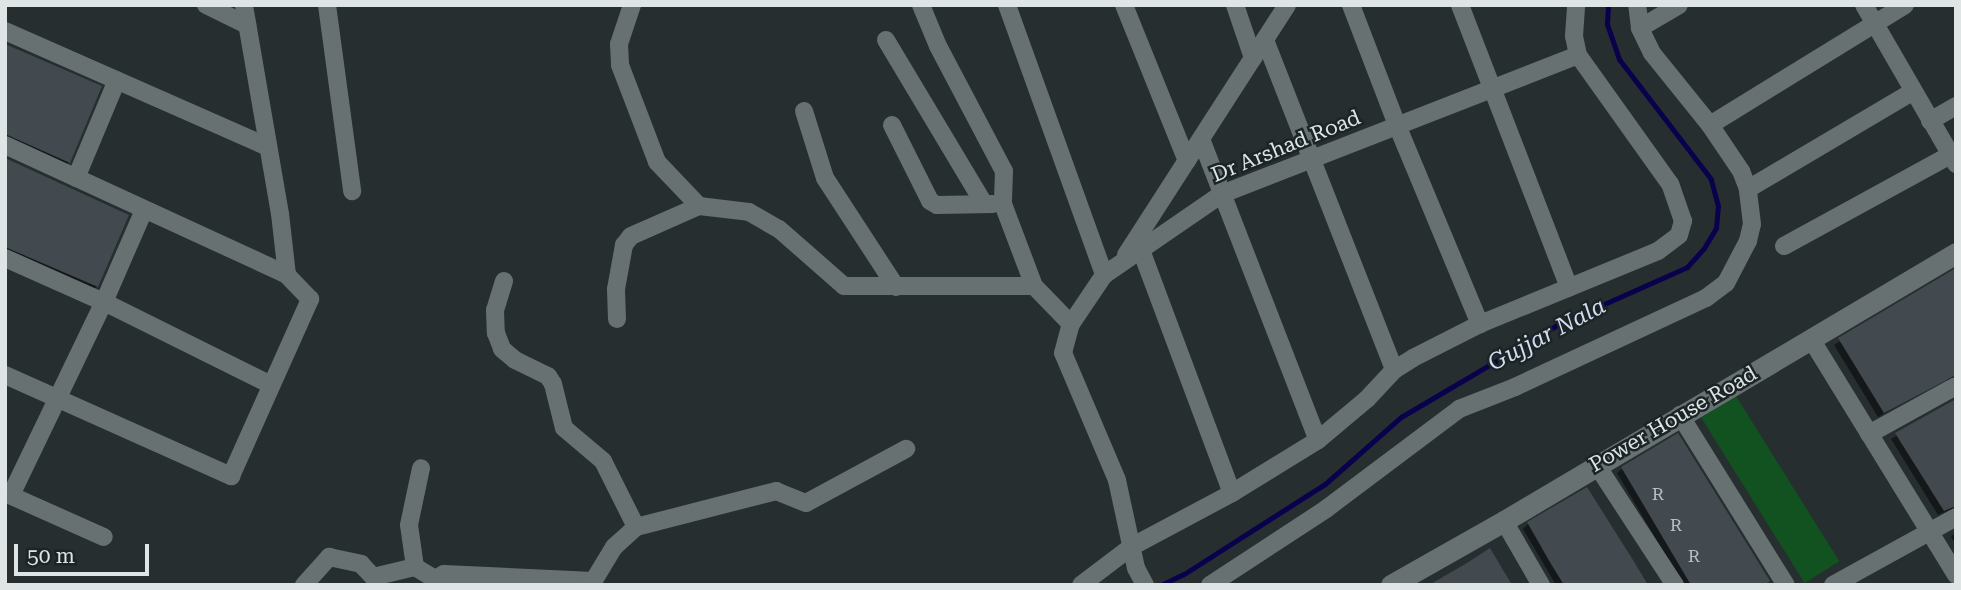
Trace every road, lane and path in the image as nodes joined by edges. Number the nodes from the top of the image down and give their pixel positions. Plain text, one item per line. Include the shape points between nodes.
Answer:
1 (206, 5) edge
2 (244, 5) edge
3 (327, 5) edge
4 (632, 5) edge
5 (920, 5) edge
6 (1007, 5) edge
7 (1124, 5) edge
8 (1235, 5) edge
9 (1287, 5) edge
10 (1351, 5) edge
11 (1460, 5) edge
12 (1576, 5) edge
13 (1637, 5) edge
14 (1679, 5) edge
15 (1864, 5) edge
16 (1905, 5) edge
17 (1876, 23) junction
18 (247, 25) junction
19 (1640, 28) junction
20 (5, 31) edge
21 (886, 40) dead end
22 (1265, 40) junction
23 (1578, 55) junction
24 (1253, 58) junction
25 (117, 80) junction
26 (1491, 88) junction
27 (1912, 92) junction
28 (1956, 106) edge
29 (804, 111) dead end
30 (1930, 121) junction
31 (892, 125) dead end
32 (1396, 125) junction
33 (1710, 125) junction
34 (1201, 139) junction
35 (5, 145) edge
36 (268, 147) junction
37 (1310, 159) junction
38 (1953, 160) edge
39 (1187, 161) junction
40 (76, 178) junction
41 (1748, 189) junction
42 (352, 191) dead end
43 (1222, 194) junction
44 (984, 204) junction
45 (1003, 204) junction
46 (699, 206) junction
47 (144, 210) junction
48 (1784, 246) dead end
49 (1141, 250) junction
50 (1956, 253) edge
51 (5, 258) edge
52 (1120, 265) junction
53 (287, 275) junction
54 (1104, 275) junction
55 (504, 281) dead end
56 (1034, 286) junction
57 (896, 287) junction
58 (1569, 288) junction
59 (104, 302) junction
60 (617, 319) dead end
61 (1071, 324) junction
62 (1480, 324) junction
63 (1811, 339) junction
64 (1394, 370) junction
65 (5, 375) edge
66 (271, 385) junction
67 (1956, 386) edge
68 (56, 398) junction
69 (1680, 415) junction
70 (1870, 434) junction
71 (1318, 440) junction
72 (906, 449) dead end
73 (1596, 464) junction
74 (421, 468) dead end
75 (1232, 493) junction
76 (8, 494) edge
77 (1956, 517) edge
78 (1504, 521) junction
79 (636, 527) junction
80 (1930, 533) junction
81 (104, 537) dead end
82 (1131, 547) junction
83 (415, 567) junction
84 (1956, 575) edge
85 (440, 582) edge
86 (1143, 582) edge
87 (1401, 582) edge
88 (592, 583) edge
89 (304, 585) edge
90 (1081, 585) edge
91 (1210, 585) edge
92 (1541, 585) edge
93 (1675, 585) edge
94 (1786, 585) edge
95 (1833, 585) edge

1 - 18 street
2 - 18 street
3 - 42 street
4 - 46 street via 619,44 620,65 657,162
5 - 45 street via 1004,171
6 - 54 street
7 - 39 street
8 - 24 street
9 - 22 street
10 - 32 street
11 - 26 street
12 - 23 street
13 - 19 street
14 - 19 street
15 - 17 street
16 - 17 street
17 - 27 street
17 - 33 street
18 - 36 street
19 - 33 street via 1652,52
20 - 25 street
21 - 44 street
22 - 24 street
22 - 37 street
23 - 26 street, Dr Arshad Road
23 - 58 street via 1670,184 1683,221 1679,235 1658,251
24 - 34 street
25 - 36 street
25 - 40 street
26 - 32 street, Dr Arshad Road
26 - 58 street
27 - 30 street
27 - 41 street
28 - 30 street
29 - 57 street via 825,178
30 - 38 street
31 - 44 street via 930,201 937,205
32 - 37 street, Dr Arshad Road
32 - 62 street
33 - 41 street
34 - 39 street
34 - 43 street
35 - 40 street
36 - 53 street
37 - 43 street, Dr Arshad Road
37 - 64 street
38 - 48 street
39 - 52 street
40 - 47 street
41 - 91 street via 1752,224 1748,241 1726,283 1706,298 1459,409 1326,509
43 - 49 street, Dr Arshad Road
43 - 71 street
44 - 45 street
45 - 56 street
46 - 57 street via 749,212 779,229 844,286
46 - 60 street via 631,236 624,244 616,289
47 - 53 street
47 - 59 street
49 - 52 street, Dr Arshad Road
49 - 75 street
50 - 63 street, Power House Road
51 - 59 street
52 - 54 street, Dr Arshad Road
53 - 66 street via 310,299
54 - 61 street, Dr Arshad Road
55 - 79 street via 495,310 502,349 548,376 564,428 604,461
56 - 57 street
56 - 61 street
58 - 62 street
59 - 66 street
59 - 68 street
61 - 82 street, Dr Arshad Road via 1063,353 1117,480
62 - 64 street
63 - 69 street, Power House Road
63 - 70 street
64 - 71 street
65 - 68 street
66 - 68 street via 231,476
67 - 70 street
68 - 76 street
69 - 73 street, Power House Road
69 - 94 street
70 - 80 street
71 - 75 street
72 - 79 street via 806,503 776,491
73 - 78 street, Power House Road
73 - 93 street
74 - 83 street via 409,525
75 - 82 street
76 - 81 street
77 - 80 street
78 - 87 street, Power House Road
78 - 92 street
79 - 88 street via 614,547
80 - 84 street
80 - 95 street
82 - 86 street, Dr Arshad Road
82 - 90 street
83 - 85 street
83 - 89 street via 373,577 361,564 330,557
85 - 88 street via 444,574

